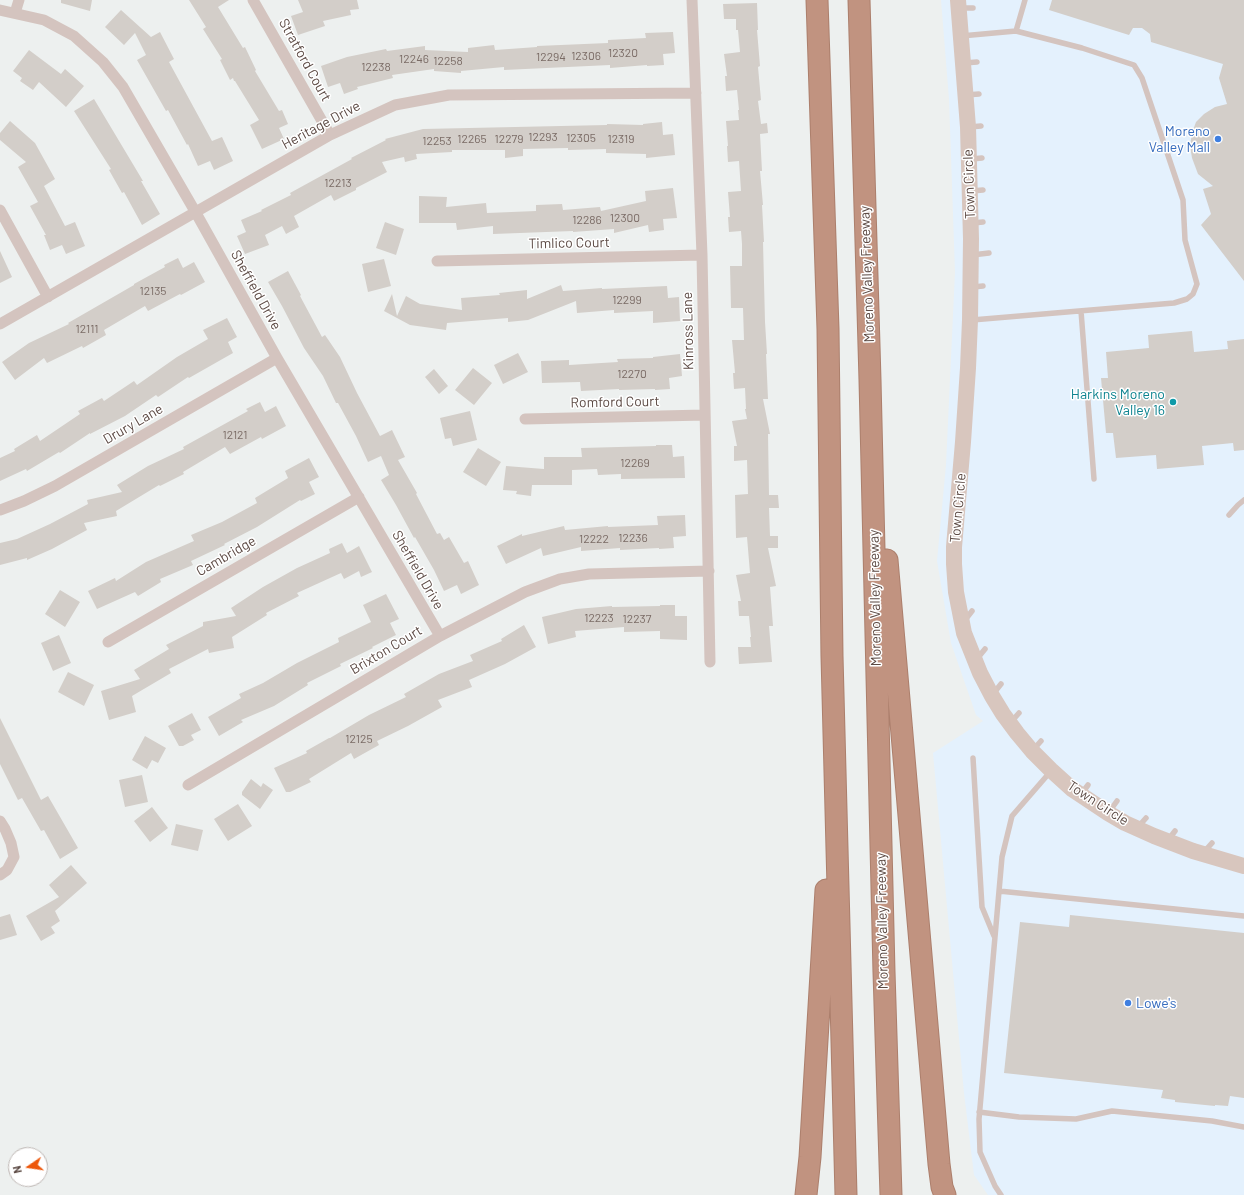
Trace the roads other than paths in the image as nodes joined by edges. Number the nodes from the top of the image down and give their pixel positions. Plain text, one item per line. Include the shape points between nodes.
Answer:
1 (19, 0) edge
2 (253, 0) edge
3 (692, 0) edge
4 (817, 0) edge
5 (859, 0) edge
6 (1025, 0) edge
7 (963, 5) edge
8 (0, 10) edge
9 (15, 12) junction
10 (1016, 31) junction
11 (961, 36) junction
12 (696, 93) junction
13 (330, 135) junction
14 (0, 210) edge
15 (196, 213) junction
16 (989, 253) dead end
17 (702, 255) junction
18 (971, 255) junction
19 (437, 261) dead end
20 (48, 297) junction
21 (1081, 311) junction
22 (970, 320) junction
23 (0, 324) edge
24 (277, 358) junction
25 (870, 380) junction
26 (705, 415) junction
27 (525, 419) dead end
28 (1094, 479) dead end
29 (359, 497) junction
30 (1244, 500) edge
31 (0, 510) edge
32 (1229, 515) dead end
33 (709, 571) junction
34 (440, 636) junction
35 (108, 642) dead end
36 (985, 649) dead end
37 (832, 656) junction
38 (710, 662) dead end
39 (975, 662) junction
40 (973, 758) dead end
41 (1051, 770) junction
42 (188, 785) dead end
43 (0, 822) edge
44 (1244, 866) edge
45 (0, 875) edge
46 (999, 891) junction
47 (1244, 916) edge
48 (995, 938) junction
49 (979, 1112) junction
50 (1244, 1127) edge
51 (806, 1195) edge
52 (846, 1195) edge
53 (891, 1195) edge
54 (945, 1195) edge
55 (1001, 1195) edge

1 - 9 street
2 - 13 street, Stratford Court
3 - 12 street, Kinross Lane
4 - 37 highway via 828,329
5 - 25 highway, Moreno Valley Freeway
6 - 10 lane
7 - 11 street, Town Circle
8 - 9 street, Sheffield Drive
9 - 15 street, Sheffield Drive via 44,20 74,36 103,62 123,87
10 - 11 lane
10 - 21 lane via 1134,65 1141,74 1183,200 1185,240 1197,284 1194,294 1174,303
11 - 18 street, Town Circle via 970,63 974,127 977,222
12 - 13 street, Heritage Drive via 449,95 395,105
12 - 17 street, Kinross Lane
13 - 15 street, Heritage Drive
14 - 20 street
15 - 20 street, Heritage Drive
15 - 24 street, Sheffield Drive
16 - 18 lane
17 - 19 street, Timlico Court
17 - 26 street, Kinross Lane
18 - 22 street, Town Circle via 977,286
20 - 23 street, Heritage Drive
21 - 22 lane
21 - 28 lane
22 - 39 street, Town Circle via 954,564 955,585 967,617
24 - 29 street, Sheffield Drive
24 - 31 street, Drury Lane via 55,486
25 - 53 highway, Moreno Valley Freeway
25 - 54 highway via 939,1164
26 - 27 street, Romford Court
26 - 33 street, Kinross Lane
29 - 34 street, Sheffield Drive
29 - 35 street, Cambridge
30 - 32 lane
33 - 34 street, Brixton Court via 589,574 560,579 525,592
33 - 38 street, Kinross Lane
34 - 42 street, Brixton Court
36 - 39 lane
37 - 51 highway via 828,854
37 - 52 highway
39 - 41 street, Town Circle
40 - 48 lane via 982,907
41 - 44 street, Town Circle via 1142,823
41 - 46 lane via 1012,816 1002,857
43 - 45 street via 11,843 14,857 8,870
46 - 47 lane
46 - 48 lane
48 - 49 lane
49 - 50 lane via 1019,1117 1076,1119 1112,1111 1212,1121
49 - 55 lane via 980,1152

